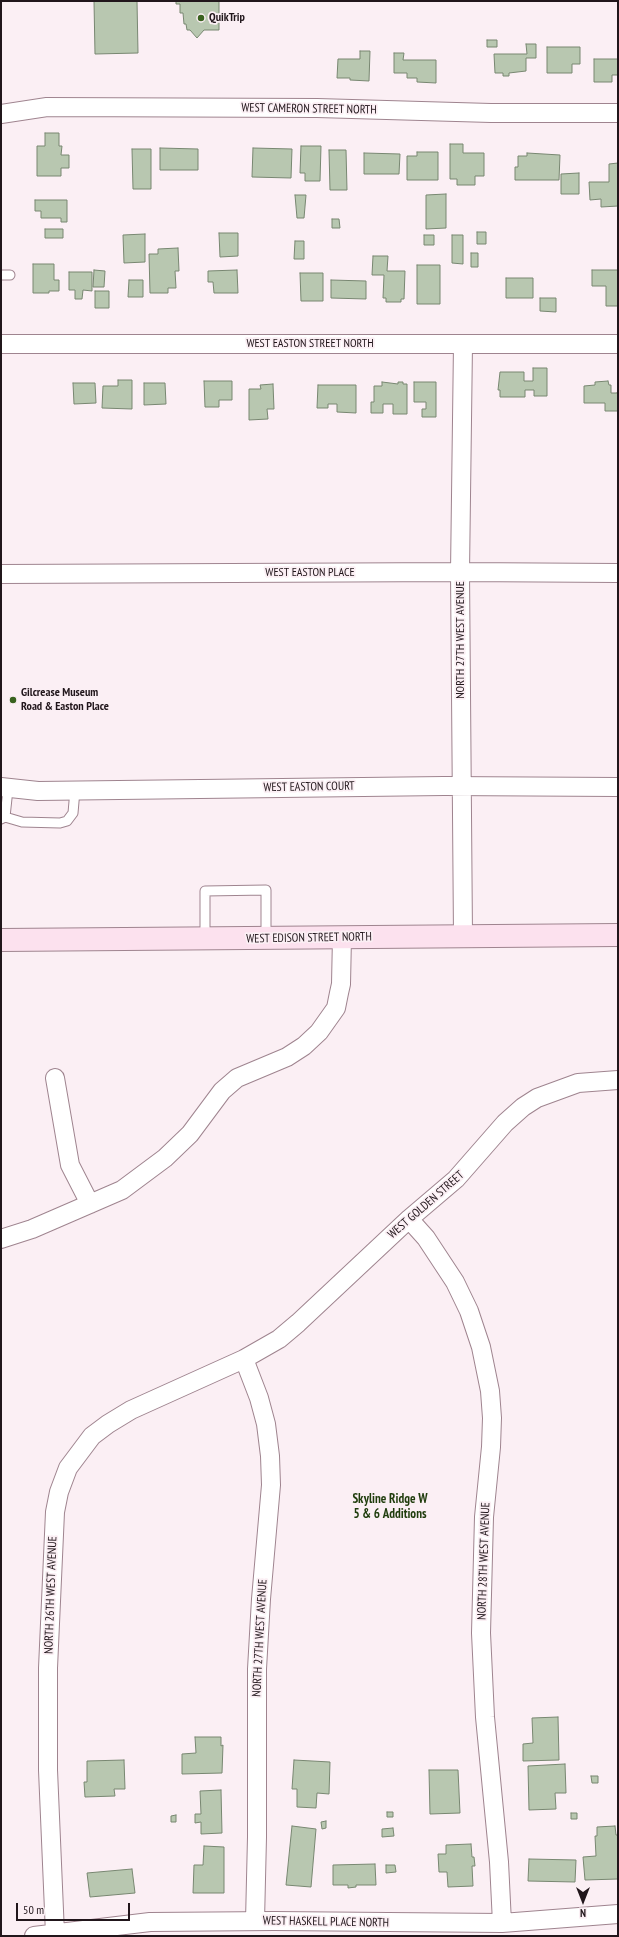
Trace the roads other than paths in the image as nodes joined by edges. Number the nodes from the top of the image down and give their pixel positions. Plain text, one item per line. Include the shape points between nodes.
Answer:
1 (618, 113) edge
2 (1, 114) edge
3 (1, 344) edge
4 (463, 344) junction
5 (618, 344) edge
6 (460, 572) junction
7 (618, 573) edge
8 (1, 574) edge
9 (461, 786) junction
10 (618, 787) edge
11 (4, 788) edge
12 (75, 790) junction
13 (3, 818) edge
14 (618, 935) edge
15 (463, 936) junction
16 (342, 937) junction
17 (266, 938) junction
18 (205, 939) junction
19 (1, 940) edge
20 (55, 1078) dead end
21 (618, 1080) edge
22 (90, 1204) junction
23 (409, 1219) junction
24 (1, 1239) edge
25 (244, 1359) junction
26 (618, 1914) edge
27 (255, 1921) junction
28 (502, 1923) junction
29 (407, 1930) edge
30 (55, 1934) junction
31 (34, 1936) edge

1 - 2 street, WEST CAMERON STREET NORTH via 47,107
3 - 4 street, WEST EASTON STREET NORTH
4 - 5 street, WEST EASTON STREET NORTH
4 - 6 street, NORTH 27TH WEST AVENUE
6 - 7 street, WEST EASTON PLACE
6 - 8 street, WEST EASTON PLACE
6 - 9 street, NORTH 27TH WEST AVENUE
9 - 10 street, WEST EASTON COURT
9 - 12 street, WEST EASTON COURT
9 - 15 street, NORTH 27TH WEST AVENUE
11 - 12 street, WEST EASTON COURT via 38,791
11 - 13 lane
12 - 13 lane via 73,813 67,821 22,822
14 - 15 main road, WEST EDISON STREET NORTH
15 - 16 main road, WEST EDISON STREET NORTH
16 - 17 main road, WEST EDISON STREET NORTH
16 - 22 street via 342,984 338,1001 329,1020 319,1032 287,1057 237,1078 222,1091 190,1134 165,1158 122,1190
17 - 18 main road, WEST EDISON STREET NORTH
17 - 18 lane via 266,890 205,891
18 - 19 main road, WEST EDISON STREET NORTH
20 - 22 street via 70,1165
21 - 23 street, WEST GOLDEN STREET via 578,1083 537,1098 523,1107 505,1123 456,1179
22 - 24 street via 32,1229
23 - 25 street, WEST GOLDEN STREET via 298,1323
23 - 28 street, NORTH 28TH WEST AVENUE via 426,1238 455,1282 469,1312 487,1372 492,1418 484,1517 481,1633 485,1717 499,1862
25 - 27 street, NORTH 27TH WEST AVENUE via 266,1424 271,1485 257,1669
25 - 30 street, NORTH 26TH WEST AVENUE via 131,1410 108,1424 92,1436 78,1453 68,1468 59,1492 52,1541 48,1668 48,1770
26 - 28 street, WEST HASKELL PLACE NORTH
27 - 29 street, WEST HASKELL PLACE NORTH
27 - 30 street, WEST HASKELL PLACE NORTH via 150,1922
28 - 29 street, WEST HASKELL PLACE NORTH
30 - 31 street, WEST HASKELL PLACE NORTH

